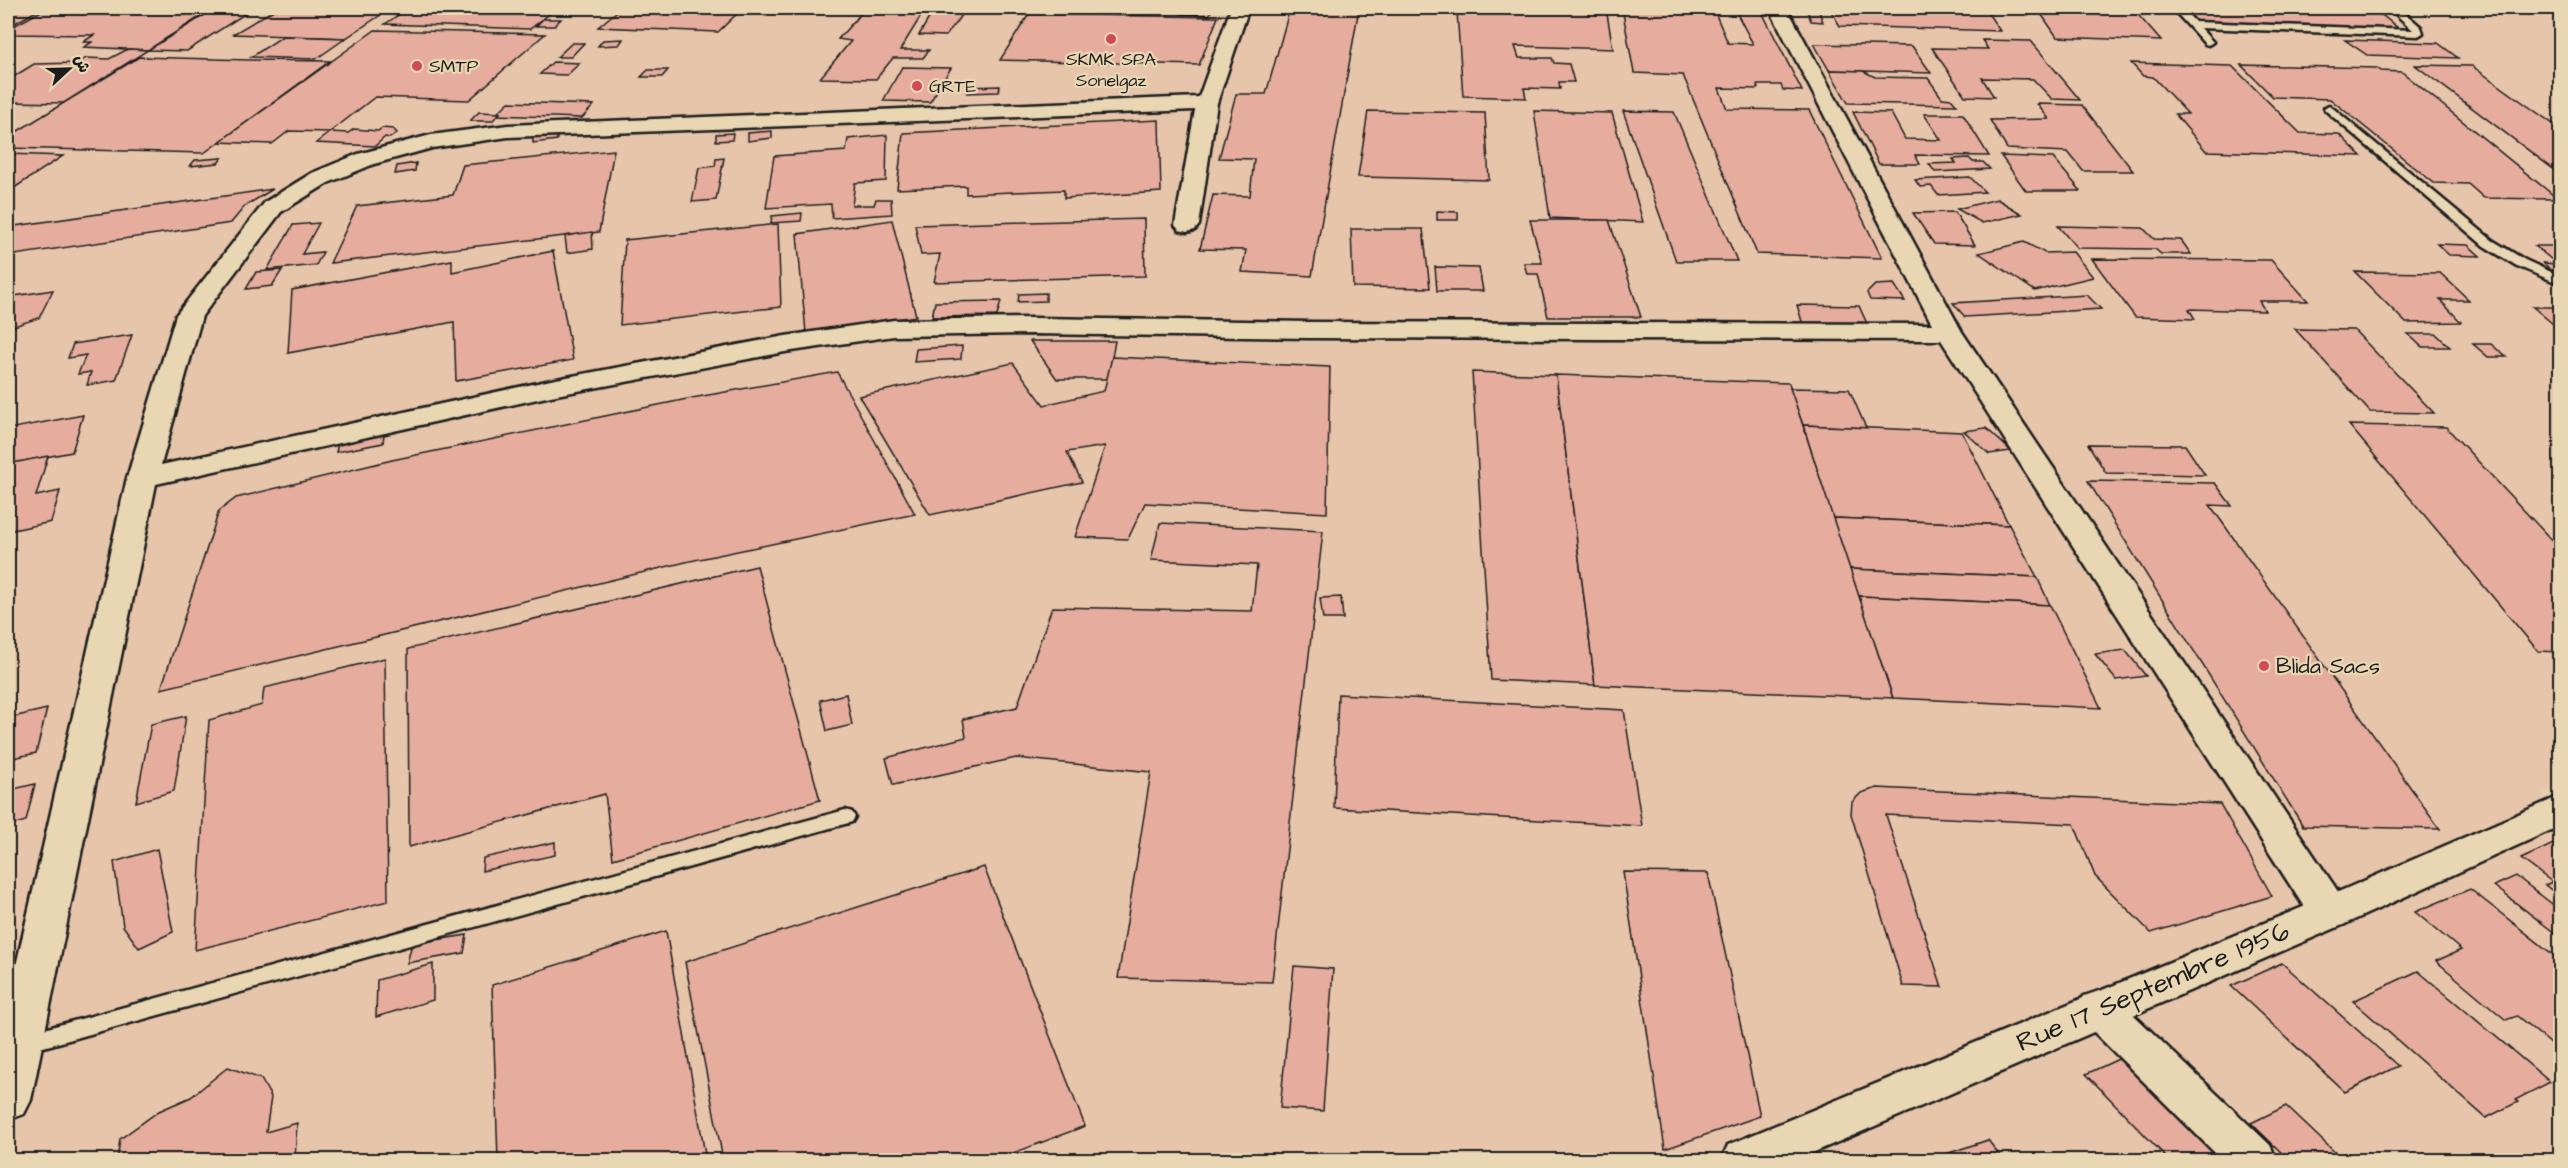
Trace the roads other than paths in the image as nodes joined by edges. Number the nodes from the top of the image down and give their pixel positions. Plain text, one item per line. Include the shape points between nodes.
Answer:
1 (1240, 8) edge
2 (1778, 8) edge
3 (2177, 8) edge
4 (2394, 8) edge
5 (2195, 25) junction
6 (2208, 42) dead end
7 (1207, 103) junction
8 (2330, 108) dead end
9 (1187, 225) dead end
10 (2560, 280) edge
11 (1949, 332) junction
12 (142, 478) junction
13 (2560, 810) edge
14 (845, 817) dead end
15 (2330, 913) junction
16 (2099, 1009) junction
17 (21, 1044) junction
18 (8, 1100) edge
19 (1745, 1161) edge
20 (2253, 1161) edge

1 - 7 street
2 - 11 street
3 - 5 lane
4 - 5 lane via 2418,33
5 - 6 lane
7 - 9 street
7 - 12 street via 508,131 431,142 366,159 320,178 273,207 189,315
8 - 10 lane via 2488,243
11 - 12 street via 894,328 785,344 551,388
11 - 15 street
12 - 17 street
13 - 15 street, Rue 17 Septembre 1956
14 - 17 lane
15 - 16 street, Rue 17 Septembre 1956
16 - 19 street, Rue 17 Septembre 1956
16 - 20 street
17 - 18 street

